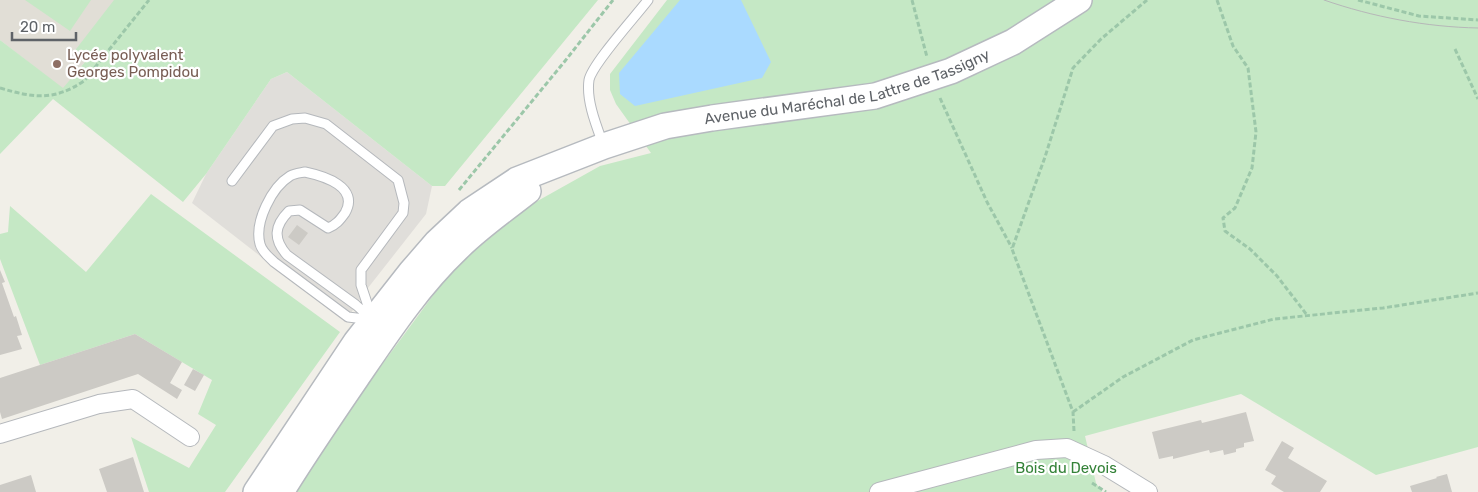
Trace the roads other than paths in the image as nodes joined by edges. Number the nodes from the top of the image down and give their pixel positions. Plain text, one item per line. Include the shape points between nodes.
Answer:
1 (648, 0) edge
2 (1079, 0) edge
3 (604, 146) junction
4 (232, 181) dead end
5 (380, 327) junction
6 (0, 434) edge
7 (190, 437) dead end
8 (256, 492) edge
9 (281, 492) edge
10 (879, 492) edge
11 (1148, 492) edge

1 - 3 lane via 600,60 589,80 590,99
2 - 3 street, Avenue du Maréchal de Lattre de Tassigny via 1013,42 951,71 875,96 664,126
3 - 5 street, Avenue du Maréchal de Lattre de Tassigny via 517,180 469,212 437,242
4 - 5 lane via 273,126 305,118 326,124 398,180 403,212 361,270 361,285
5 - 5 lane via 280,246 278,228 288,211 300,210 328,228 336,224 350,202 338,184 321,175 293,174 281,182 263,215 260,244 264,253 348,317
5 - 8 street, Avenue du Maréchal de Lattre de Tassigny via 318,398
5 - 9 street, Avenue du Maréchal de Lattre de Tassigny
6 - 7 street via 99,404 133,399
10 - 11 street via 1053,447 1067,448 1104,465

